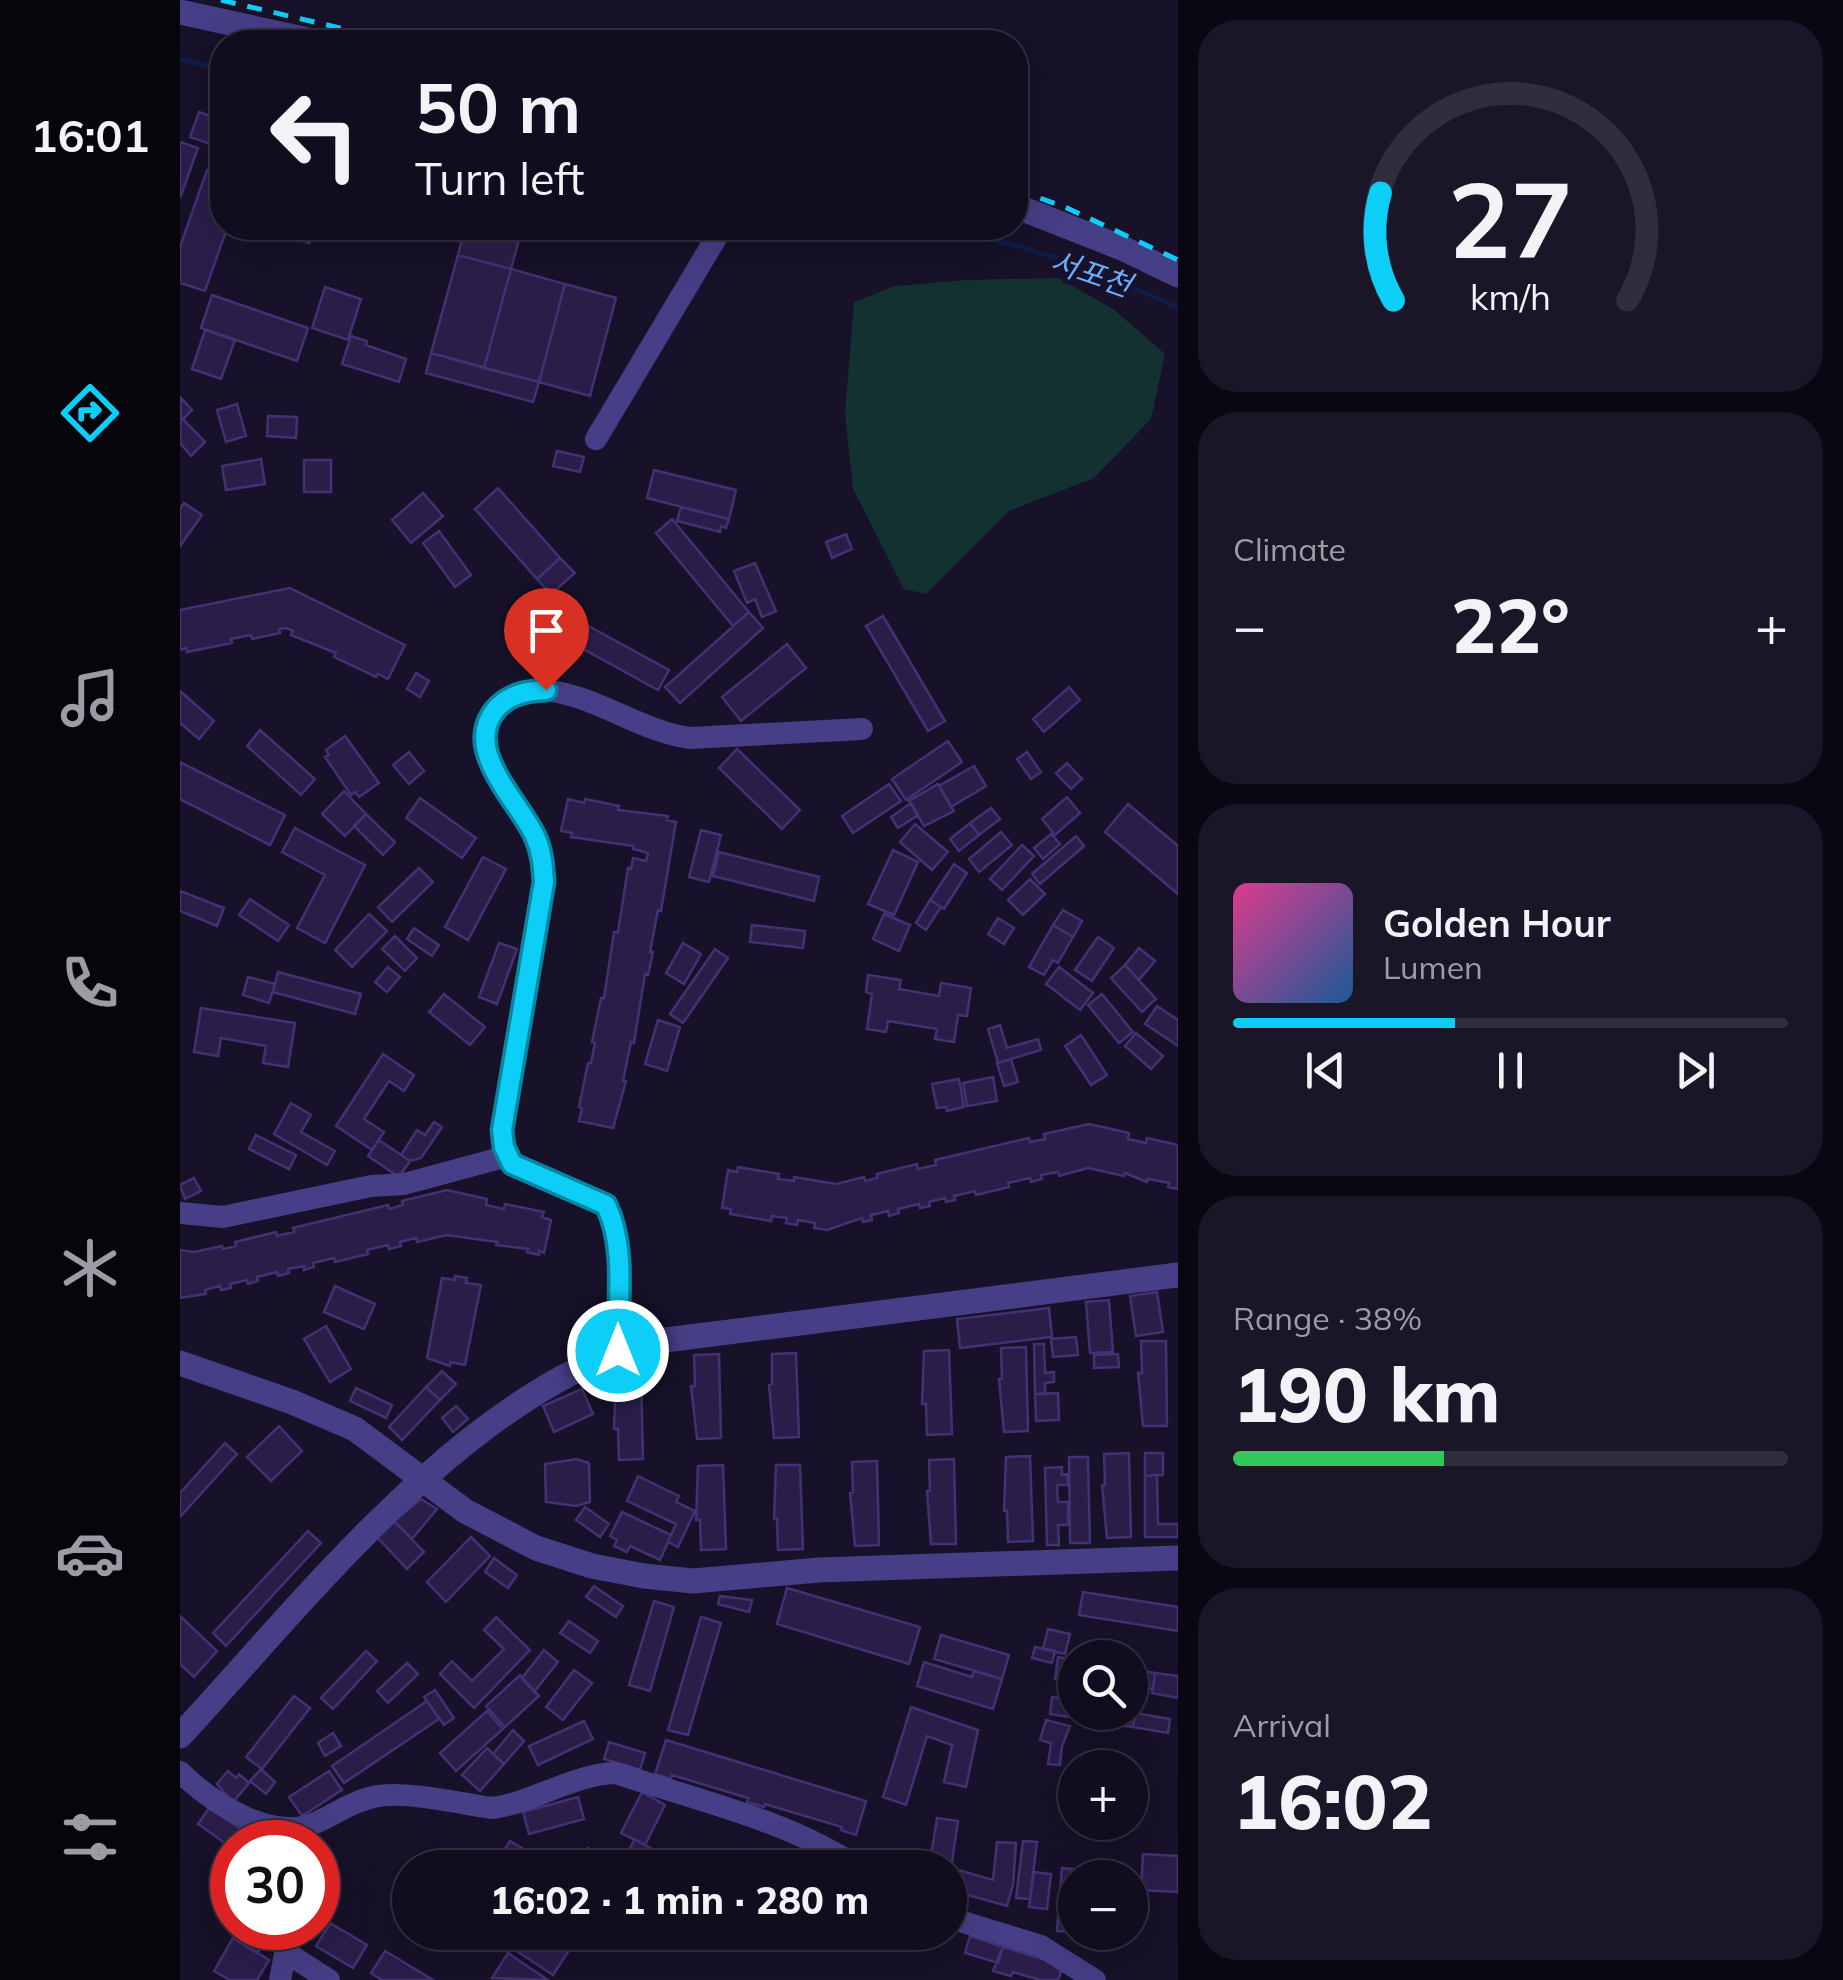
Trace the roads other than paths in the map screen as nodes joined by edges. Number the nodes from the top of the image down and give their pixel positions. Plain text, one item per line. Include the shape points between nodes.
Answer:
1 (180, 12) edge
2 (262, 30) edge
3 (1028, 211) edge
4 (715, 240) edge
5 (1178, 275) edge
6 (596, 438) dead end
7 (862, 729) dead end
8 (508, 1156) junction
9 (180, 1213) edge
10 (1178, 1276) edge
11 (618, 1351) junction
12 (180, 1363) edge
13 (426, 1479) junction
14 (1178, 1558) edge
15 (180, 1736) edge
16 (180, 1772) edge
17 (251, 1820) edge
18 (320, 1820) edge
19 (829, 1850) edge
20 (967, 1923) edge
21 (286, 1950) edge
22 (286, 1953) junction
23 (280, 1980) edge
24 (329, 1980) edge
25 (1095, 1980) edge

1 - 2 street
3 - 5 street
4 - 6 street
7 - 8 street via 690,738 664,734 572,695 546,690 503,700 484,730 485,752 534,834 544,882 502,1130
8 - 9 street via 404,1184 223,1217
8 - 11 street via 512,1164 606,1205 618,1249
10 - 11 street
11 - 13 street via 497,1417
12 - 13 street via 354,1429
13 - 14 street via 465,1510 536,1548 660,1578
13 - 15 street
16 - 17 street
18 - 19 street via 382,1795 510,1806 616,1772
20 - 25 street via 1042,1946
21 - 22 street
22 - 23 street
22 - 24 street

